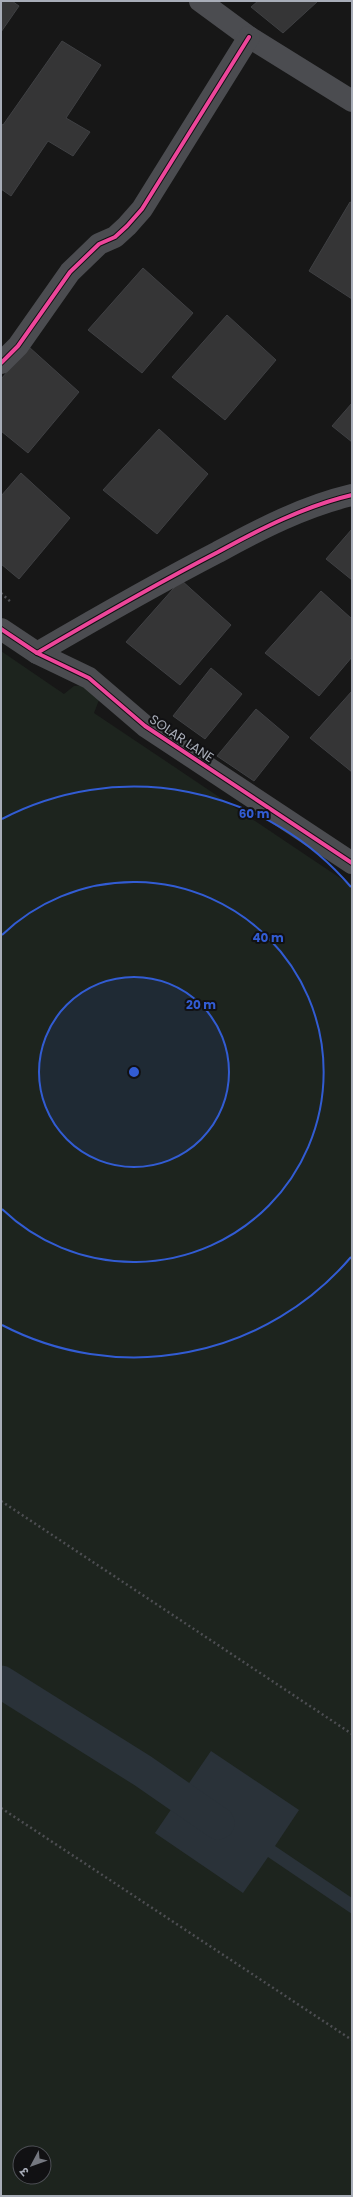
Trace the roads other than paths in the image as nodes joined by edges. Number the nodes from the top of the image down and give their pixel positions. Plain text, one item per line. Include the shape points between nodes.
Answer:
1 (200, 1) edge
2 (249, 37) junction
3 (352, 101) edge
4 (1, 363) edge
5 (352, 495) edge
6 (1, 629) edge
7 (37, 653) junction
8 (352, 863) edge

1 - 2 street
2 - 3 street
2 - 4 street via 142,209 115,237 99,244 70,272 18,346
5 - 7 street via 330,500 254,533 149,588
6 - 7 street, SOLAR LANE
7 - 8 street, SOLAR LANE via 89,678 145,726

